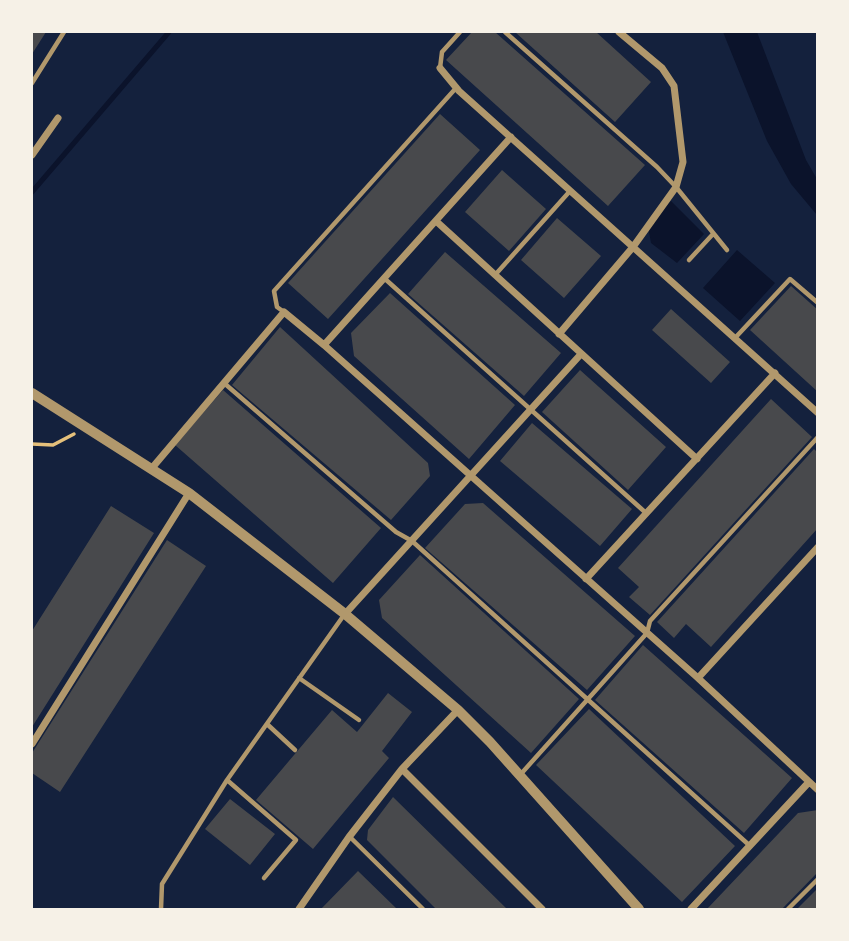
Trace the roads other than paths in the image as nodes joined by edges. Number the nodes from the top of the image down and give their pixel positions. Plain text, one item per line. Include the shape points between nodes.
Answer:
1 (64, 32) edge
2 (460, 32) edge
3 (505, 32) edge
4 (619, 32) edge
5 (440, 68) joint
6 (32, 83) edge
7 (456, 88) junction
8 (58, 118) dead end
9 (511, 137) junction
10 (34, 145) edge
11 (32, 155) edge
12 (676, 187) junction
13 (570, 191) junction
14 (436, 221) junction
15 (713, 234) junction
16 (633, 247) junction
17 (727, 250) dead end
18 (689, 260) dead end
19 (495, 275) junction
20 (384, 278) junction
21 (817, 303) edge
22 (284, 312) junction
23 (559, 334) junction
24 (735, 338) junction
25 (324, 345) junction
26 (581, 354) junction
27 (775, 373) junction
28 (224, 383) junction
29 (32, 393) edge
30 (530, 410) junction
31 (817, 413) edge
32 (817, 437) edge
33 (697, 458) junction
34 (152, 468) junction
35 (471, 476) junction
36 (189, 493) junction
37 (647, 513) junction
38 (412, 541) junction
39 (817, 547) edge
40 (586, 579) junction
41 (345, 614) junction
42 (647, 633) junction
43 (299, 678) junction
44 (698, 678) junction
45 (587, 700) junction
46 (458, 710) junction
47 (359, 720) dead end
48 (267, 724) junction
49 (32, 744) edge
50 (295, 750) dead end
51 (402, 769) junction
52 (520, 775) junction
53 (227, 780) junction
54 (809, 782) junction
55 (817, 790) edge
56 (349, 837) junction
57 (750, 846) junction
58 (264, 878) dead end
59 (817, 878) edge
60 (161, 909) edge
61 (299, 909) edge
62 (423, 909) edge
63 (542, 909) edge
64 (639, 909) edge
65 (691, 909) edge
66 (788, 909) edge

1 - 6 lane
2 - 5 lane via 442,52
3 - 12 lane
4 - 12 street via 662,68 674,86 683,162
5 - 7 street
7 - 9 street
7 - 22 lane via 274,291 277,307
8 - 10 street
9 - 13 street
9 - 14 street
10 - 11 street
12 - 15 lane
12 - 16 street
13 - 16 street
13 - 19 lane
14 - 19 street
14 - 20 street
15 - 17 lane
15 - 18 lane
16 - 23 street
16 - 24 street
19 - 23 street
20 - 25 street
20 - 30 lane
21 - 24 lane via 790,278
22 - 25 street
22 - 28 street
23 - 26 street
24 - 27 street
25 - 35 street
26 - 30 street
26 - 33 street
27 - 31 street
27 - 33 street
28 - 34 street
28 - 38 lane
29 - 34 street
30 - 35 street
30 - 37 lane
32 - 42 lane via 650,621
33 - 37 street
34 - 36 street
35 - 38 street
35 - 40 street
36 - 41 street
36 - 49 street
37 - 40 street
38 - 41 street
38 - 45 lane
39 - 44 street
40 - 42 street
41 - 43 lane
41 - 46 street
42 - 44 street
42 - 45 lane
43 - 47 lane
43 - 48 lane
44 - 54 street
45 - 52 lane
45 - 57 lane
46 - 51 street
46 - 52 street
48 - 50 lane
48 - 53 lane
51 - 56 street
51 - 63 street
52 - 64 street
53 - 58 lane via 296,840
53 - 60 lane via 162,884
54 - 55 street
54 - 57 street
56 - 61 street
56 - 62 lane
57 - 65 street
59 - 66 lane

